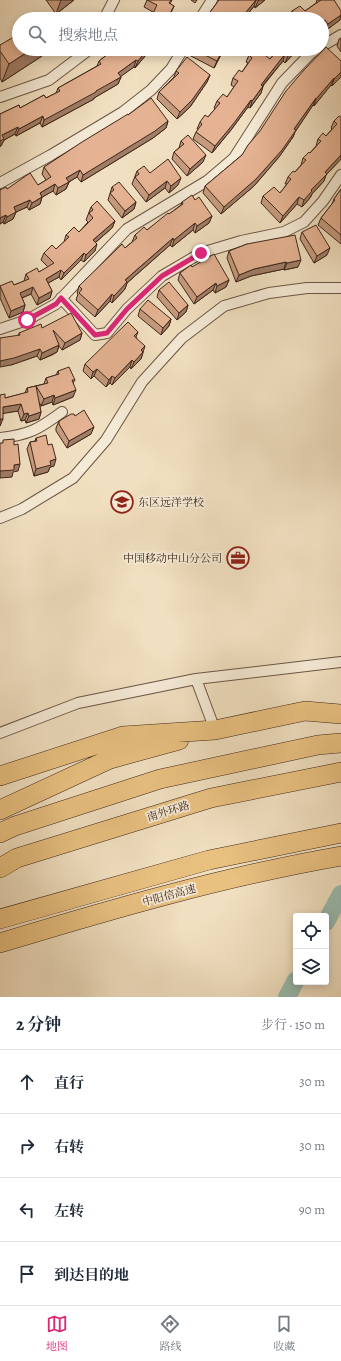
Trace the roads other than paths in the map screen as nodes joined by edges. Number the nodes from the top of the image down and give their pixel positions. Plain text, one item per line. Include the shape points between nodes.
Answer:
1 (114, 0) edge
2 (212, 0) edge
3 (108, 12) edge
4 (204, 12) edge
5 (341, 35) edge
6 (329, 42) edge
7 (78, 56) edge
8 (179, 56) edge
9 (308, 56) edge
10 (0, 97) edge
11 (341, 175) edge
12 (0, 183) edge
13 (341, 288) edge
14 (61, 298) junction
15 (0, 329) edge
16 (62, 412) dead end
17 (0, 438) edge
18 (0, 518) edge
19 (341, 662) edge
20 (196, 679) junction
21 (341, 714) edge
22 (215, 730) junction
23 (0, 733) edge
24 (341, 743) edge
25 (341, 772) edge
26 (0, 776) edge
27 (0, 810) edge
28 (0, 833) edge
29 (341, 833) edge
30 (341, 856) edge
31 (0, 868) edge
32 (0, 919) edge
33 (0, 943) edge

1 - 3 street
2 - 4 street
5 - 6 street
7 - 10 street via 49,80
8 - 12 street via 171,69 151,90 123,112
9 - 14 street via 282,84 234,158 207,181 127,229
11 - 14 street via 304,222 284,232 201,253 162,276 127,309 107,333 95,335
13 - 18 street via 307,288 269,293 224,306 182,338 142,382 106,440 74,478 22,509
14 - 15 street via 56,304 27,320
16 - 17 street via 40,428 17,436
19 - 20 street
20 - 22 street
20 - 23 street via 78,703
21 - 22 highway via 305,711
22 - 26 highway via 123,736
22 - 27 highway via 110,759
24 - 28 highway via 318,745 160,780
25 - 31 highway, 南外环路 via 211,798 18,858
29 - 32 highway, 中阳信高速 via 209,860
30 - 33 highway, 中阳信高速 via 202,886

